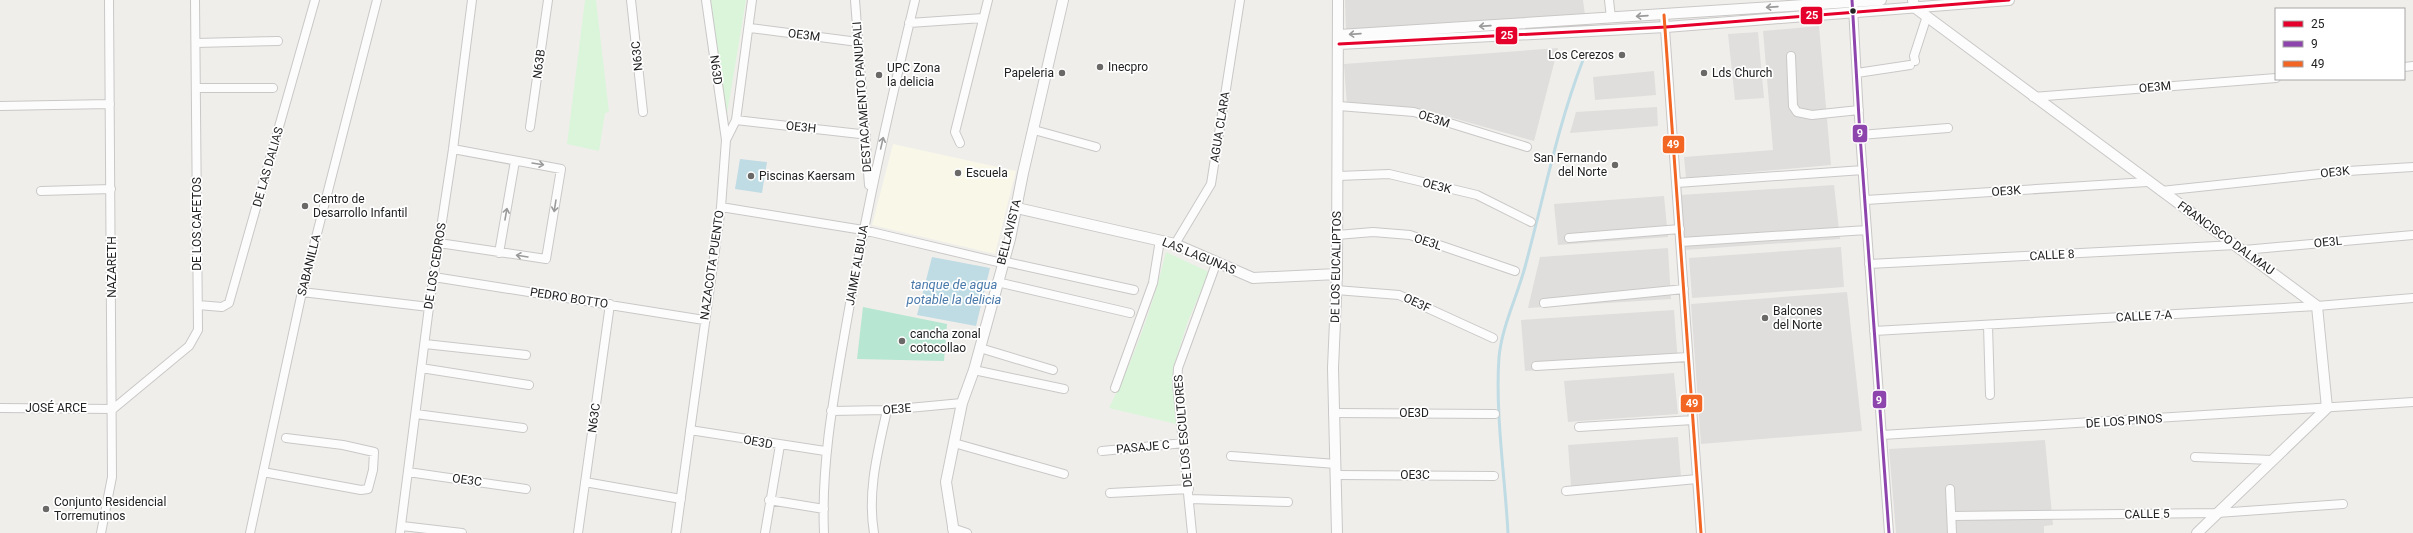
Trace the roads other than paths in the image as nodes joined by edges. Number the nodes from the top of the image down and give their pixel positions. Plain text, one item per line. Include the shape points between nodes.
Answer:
1 (109, 0) edge
2 (195, 0) edge
3 (314, 0) edge
4 (376, 0) edge
5 (472, 0) edge
6 (548, 0) edge
7 (631, 0) edge
8 (706, 0) edge
9 (752, 0) edge
10 (855, 0) edge
11 (915, 0) edge
12 (988, 0) edge
13 (1063, 0) edge
14 (1240, 0) edge
15 (1338, 0) edge
16 (1609, 0) edge
17 (1881, 0) edge
18 (2009, 0) edge
19 (1914, 3) edge
20 (1853, 4) edge
21 (1664, 14) junction
22 (1927, 16) junction
23 (983, 18) junction
24 (1611, 18) junction
25 (909, 23) junction
26 (1666, 27) junction
27 (750, 28) junction
28 (1339, 40) junction
29 (278, 41) dead end
30 (196, 42) junction
31 (858, 42) junction
32 (1791, 56) dead end
33 (1857, 72) junction
34 (2275, 78) edge
35 (196, 88) junction
36 (272, 88) dead end
37 (2033, 97) junction
38 (110, 104) junction
39 (0, 106) edge
40 (1339, 106) junction
41 (1859, 110) junction
42 (643, 112) dead end
43 (736, 120) junction
44 (530, 127) dead end
45 (1948, 128) dead end
46 (1034, 130) junction
47 (1860, 134) junction
48 (866, 136) junction
49 (726, 140) junction
50 (960, 143) dead end
51 (1096, 147) dead end
52 (1527, 147) dead end
53 (453, 150) junction
54 (515, 161) junction
55 (2413, 167) edge
56 (1863, 170) junction
57 (1338, 176) junction
58 (2147, 182) junction
59 (1677, 183) junction
60 (111, 189) junction
61 (40, 191) dead end
62 (2161, 191) junction
63 (870, 195) junction
64 (1866, 200) junction
65 (721, 207) junction
66 (1016, 208) junction
67 (1531, 222) dead end
68 (863, 230) junction
69 (1680, 230) junction
70 (1867, 230) junction
71 (1337, 235) junction
72 (2413, 235) edge
73 (1569, 238) dead end
74 (1160, 240) junction
75 (1682, 242) junction
76 (439, 243) junction
77 (1175, 244) junction
78 (2240, 248) junction
79 (499, 253) junction
80 (1002, 262) junction
81 (1216, 264) junction
82 (1869, 264) junction
83 (1515, 271) dead end
84 (1337, 274) junction
85 (434, 277) junction
86 (997, 282) junction
87 (1684, 289) junction
88 (1134, 290) dead end
89 (1336, 290) junction
90 (302, 292) junction
91 (2413, 298) edge
92 (1544, 303) dead end
93 (610, 304) junction
94 (198, 305) junction
95 (2317, 306) junction
96 (429, 307) junction
97 (1130, 313) dead end
98 (704, 320) junction
99 (1988, 325) junction
100 (1874, 331) junction
101 (1493, 338) dead end
102 (425, 344) junction
103 (980, 348) junction
104 (526, 355) dead end
105 (1688, 357) junction
106 (1536, 366) dead end
107 (421, 368) junction
108 (974, 370) junction
109 (1053, 370) dead end
110 (529, 385) dead end
111 (1115, 388) dead end
112 (1064, 389) dead end
113 (1990, 395) dead end
114 (2413, 402) edge
115 (962, 403) junction
116 (0, 408) edge
117 (2327, 408) junction
118 (113, 409) junction
119 (887, 410) junction
120 (831, 411) junction
121 (1333, 412) junction
122 (416, 414) junction
123 (1495, 414) dead end
124 (1693, 420) junction
125 (1579, 427) dead end
126 (523, 428) dead end
127 (690, 430) junction
128 (1882, 435) junction
129 (286, 438) dead end
130 (954, 443) junction
131 (1184, 443) junction
132 (780, 445) junction
133 (825, 451) junction
134 (1102, 451) dead end
135 (1231, 456) dead end
136 (2195, 458) dead end
137 (2272, 460) junction
138 (1336, 464) junction
139 (263, 472) junction
140 (408, 472) junction
141 (1064, 474) dead end
142 (1336, 475) junction
143 (1494, 476) dead end
144 (1697, 479) junction
145 (585, 482) junction
146 (526, 489) dead end
147 (1189, 489) junction
148 (1950, 489) dead end
149 (1566, 492) dead end
150 (1110, 494) dead end
151 (680, 499) junction
152 (1190, 499) junction
153 (769, 500) junction
154 (1288, 502) dead end
155 (2343, 504) dead end
156 (824, 509) junction
157 (2217, 513) junction
158 (1952, 516) junction
159 (401, 529) edge
160 (953, 531) edge
161 (101, 533) edge
162 (250, 533) edge
163 (462, 533) edge
164 (578, 533) edge
165 (676, 533) edge
166 (765, 533) edge
167 (824, 533) edge
168 (874, 533) edge
169 (967, 533) edge
170 (1192, 533) edge
171 (1337, 533) edge
172 (1701, 533) edge
173 (1889, 533) edge
174 (1952, 533) edge
175 (2197, 533) edge

1 - 38 street, NAZARETH
2 - 30 street, DE LOS CAFETOS
3 - 94 street, DE LAS DALIAS via 228,303 222,306
4 - 90 street, SABANILLA
5 - 53 street, DE LOS CEDROS
6 - 44 street, N63B
7 - 42 street, N63C
8 - 49 street, N63D
9 - 27 street, NAZACOTA PUENTO
10 - 31 street, DESTACAMENTO PANUPALI
11 - 25 street, JAIME ALBUJA
12 - 23 street
13 - 46 street, BELLAVISTA
14 - 77 street, AGUA CLARA via 1211,184
15 - 28 street, DE LOS EUCALIPTOS
16 - 24 street
17 - 20 street
18 - 19 street
19 - 20 street
19 - 22 street, FRANCISCO DALMAU
20 -> 21 street
20 - 26 street
20 - 33 street
21 -> 24 street
21 - 26 street
22 - 33 street via 1912,63
22 - 37 street, FRANCISCO DALMAU
23 - 25 street
23 - 50 street via 955,132
24 -> 28 street
63 -> 25 street, JAIME ALBUJA
26 - 28 street
26 - 59 street
27 - 31 street, OE3M
27 - 43 street, NAZACOTA PUENTO
28 - 40 street, DE LOS EUCALIPTOS
29 - 30 street
30 - 35 street, DE LOS CAFETOS
31 - 48 street, DESTACAMENTO PANUPALI
32 - 41 street via 1793,106 1797,112 1812,115
33 - 41 street
34 - 37 street, OE3M
35 - 36 street
35 - 94 street, DE LOS CAFETOS
37 - 58 street, FRANCISCO DALMAU
38 - 39 street
38 - 60 street, NAZARETH
40 - 52 street, OE3M via 1414,112
40 - 57 street, DE LOS EUCALIPTOS
41 - 47 street
43 - 48 street, OE3H
43 - 49 street, NAZACOTA PUENTO
45 - 47 street
46 - 51 street
46 - 66 street, BELLAVISTA
47 - 56 street
48 - 63 street, DESTACAMENTO PANUPALI
49 - 65 street, NAZACOTA PUENTO
53 - 54 street
53 - 76 street, DE LOS CEDROS
79 -> 54 street
54 -> 79 street via 561,169 546,259
55 - 62 street, OE3K via 2348,171
56 - 59 street
56 - 64 street
57 - 67 street, OE3K via 1389,174 1477,195
57 - 71 street, DE LOS EUCALIPTOS
58 - 62 street, FRANCISCO DALMAU
58 - 64 street, OE3K
59 - 69 street
60 - 61 street
60 - 118 street, NAZARETH
62 - 78 street, FRANCISCO DALMAU
63 - 68 street, JAIME ALBUJA
64 - 70 street
65 - 68 street
65 - 98 street, NAZACOTA PUENTO
66 - 74 street, LAS LAGUNAS
66 - 80 street, BELLAVISTA
68 - 80 street
68 - 120 street, JAIME ALBUJA
69 - 73 street
69 - 75 street
70 - 75 street
70 - 82 street
71 - 83 street, OE3L via 1373,232 1410,236
71 - 84 street, DE LOS EUCALIPTOS
72 - 78 street, OE3L
74 - 77 street, LAS LAGUNAS
74 - 111 street via 1153,283
75 - 87 street
76 - 79 street
76 - 85 street, DE LOS CEDROS
77 - 81 street, LAS LAGUNAS
78 - 82 street, CALLE 8
78 - 95 street, FRANCISCO DALMAU
80 - 86 street, BELLAVISTA
80 - 88 street
81 - 84 street, LAS LAGUNAS via 1253,278
81 - 131 street, DE LOS ESCULTORES via 1178,368 1177,383
82 - 100 street
84 - 89 street, DE LOS EUCALIPTOS
85 - 93 street, PEDRO BOTTO
85 - 96 street, DE LOS CEDROS
86 - 97 street
86 - 103 street, BELLAVISTA
87 - 92 street
87 - 105 street
89 - 101 street, OE3F via 1399,295
89 - 121 street, DE LOS EUCALIPTOS
90 - 96 street
90 - 139 street, SABANILLA
91 - 95 street, CALLE 7-A
93 - 98 street, PEDRO BOTTO
93 - 145 street, N63C
94 - 118 street, DE LOS CAFETOS via 198,330 189,346
95 - 99 street, CALLE 7-A
95 - 117 street
96 - 102 street, DE LOS CEDROS
98 - 127 street, NAZACOTA PUENTO
99 - 100 street, CALLE 7-A
99 - 113 street
100 - 128 street
102 - 104 street
102 - 107 street, DE LOS CEDROS
103 - 108 street, BELLAVISTA
103 - 109 street
105 - 106 street
105 - 124 street
107 - 110 street
107 - 122 street, DE LOS CEDROS
108 - 112 street
108 - 115 street, BELLAVISTA
114 - 117 street, DE LOS PINOS
115 - 119 street, OE3E
115 - 130 street, BELLAVISTA
116 - 118 street, JOSÉ ARCE
117 - 128 street, DE LOS PINOS
117 - 137 street
118 - 161 street, NAZARETH via 112,477
119 - 120 street, OE3E
119 - 168 street via 874,470
120 - 133 street, JAIME ALBUJA
121 - 123 street, OE3D
121 - 138 street, DE LOS EUCALIPTOS
122 - 126 street
122 - 140 street, DE LOS CEDROS
124 - 125 street
124 - 144 street
127 - 132 street, OE3D
127 - 151 street, NAZACOTA PUENTO
128 - 173 street
129 - 139 street via 343,445 374,452 368,489 360,490
130 - 141 street
130 - 160 street, BELLAVISTA via 946,482
131 - 134 street, PASAJE C
131 - 147 street, DE LOS ESCULTORES
132 - 133 street, OE3D
132 - 153 street
133 - 156 street, JAIME ALBUJA
135 - 138 street
136 - 137 street
137 - 157 street
138 - 142 street, DE LOS EUCALIPTOS
139 - 162 street, SABANILLA
140 - 146 street, OE3C
140 - 159 street, DE LOS CEDROS
142 - 143 street, OE3C
142 - 171 street, DE LOS EUCALIPTOS
144 - 149 street
144 - 172 street
145 - 151 street
145 - 164 street, N63C
147 - 150 street
147 - 152 street, DE LOS ESCULTORES
148 - 158 street
151 - 165 street, NAZACOTA PUENTO
152 - 154 street
152 - 170 street, DE LOS ESCULTORES
153 - 156 street
153 - 166 street
155 - 157 street, CALLE 5
156 - 167 street, JAIME ALBUJA
157 - 158 street, CALLE 5
157 - 175 street
158 - 174 street
159 - 163 street
160 - 169 street

